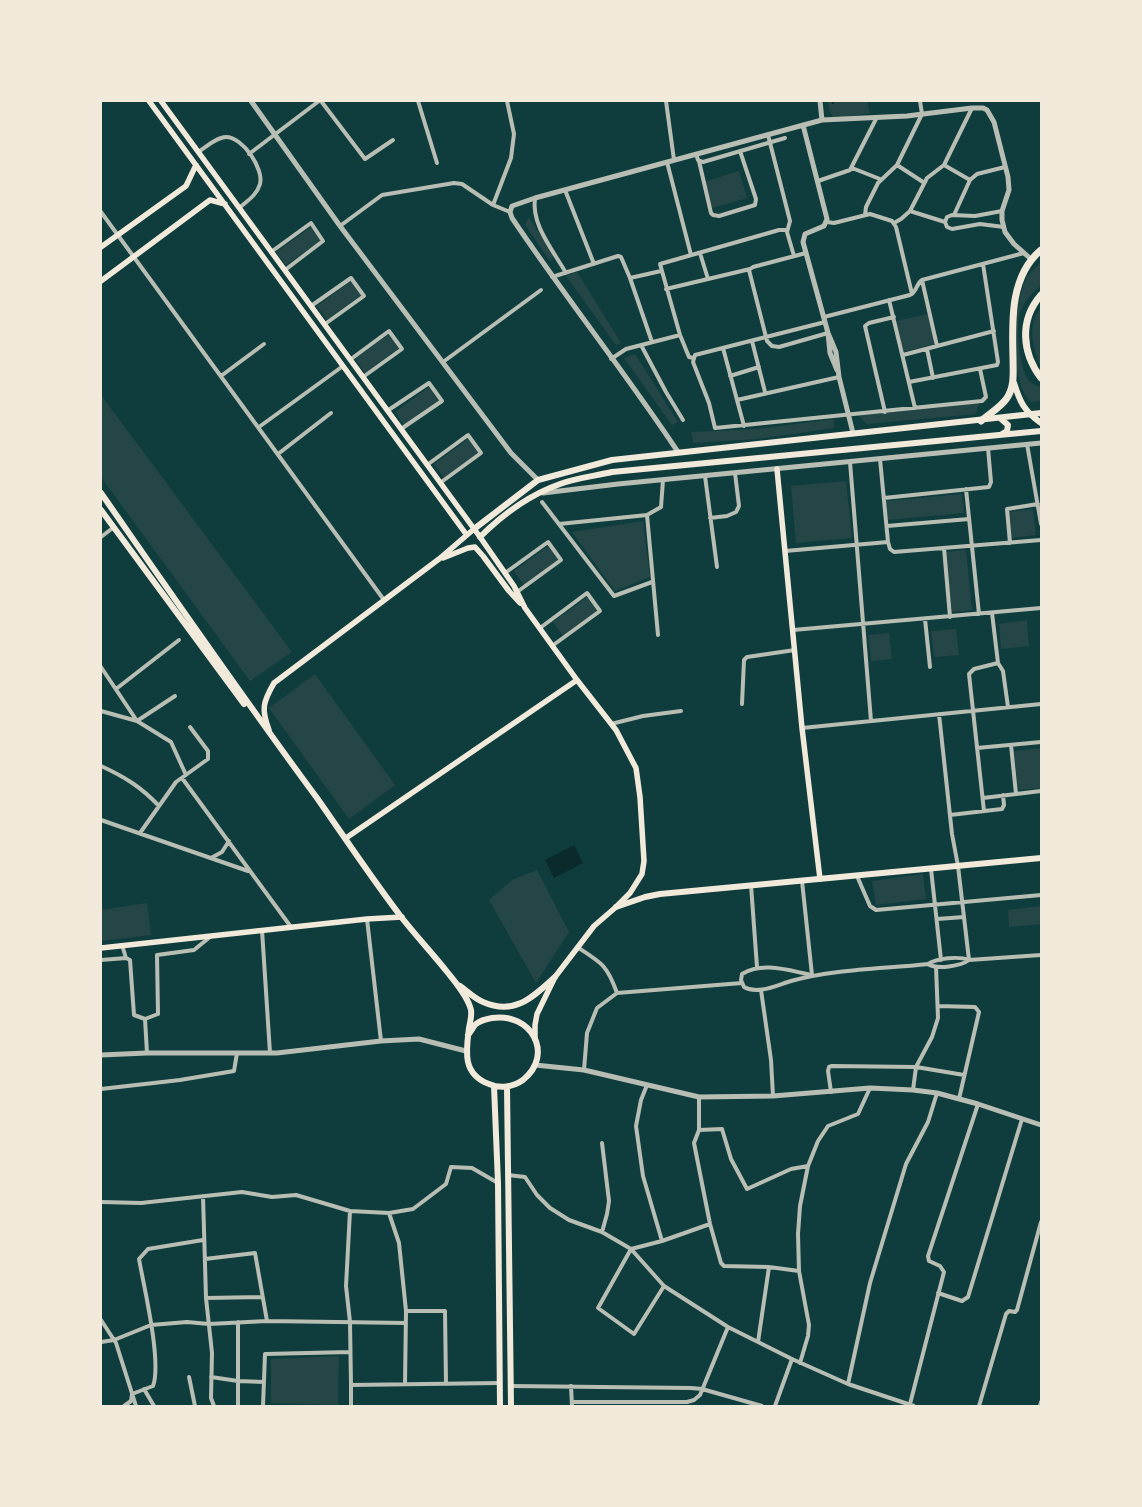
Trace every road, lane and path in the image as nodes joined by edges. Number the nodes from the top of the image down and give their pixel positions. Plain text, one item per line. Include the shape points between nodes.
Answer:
1 (149, 101) edge
2 (161, 101) edge
3 (251, 101) edge
4 (320, 101) edge
5 (418, 101) edge
6 (508, 101) edge
7 (666, 101) edge
8 (820, 101) edge
9 (920, 101) edge
10 (972, 108) junction
11 (922, 114) junction
12 (877, 117) junction
13 (822, 120) junction
14 (803, 125) junction
15 (276, 134) junction
16 (768, 135) junction
17 (785, 138) dead end
18 (393, 140) dead end
19 (738, 143) junction
20 (770, 143) junction
21 (740, 151) junction
22 (198, 152) junction
23 (249, 154) junction
24 (696, 154) junction
25 (674, 160) junction
26 (699, 161) junction
27 (437, 162) dead end
28 (667, 162) junction
29 (196, 165) junction
30 (896, 165) junction
31 (944, 165) junction
32 (1005, 167) junction
33 (852, 168) junction
34 (880, 179) junction
35 (970, 180) junction
36 (818, 181) junction
37 (923, 182) junction
38 (565, 190) junction
39 (535, 198) junction
40 (225, 204) junction
41 (493, 205) junction
42 (239, 208) junction
43 (910, 211) junction
44 (1002, 211) junction
45 (101, 212) edge
46 (510, 212) junction
47 (865, 214) junction
48 (954, 215) junction
49 (984, 215) junction
50 (827, 222) junction
51 (945, 222) junction
52 (894, 223) junction
53 (984, 224) junction
54 (340, 226) junction
55 (1004, 227) junction
56 (787, 230) junction
57 (118, 234) junction
58 (101, 247) edge
59 (1041, 250) edge
60 (271, 252) junction
61 (700, 253) junction
62 (806, 253) junction
63 (1024, 253) junction
64 (692, 255) junction
65 (134, 256) junction
66 (794, 256) junction
67 (1032, 260) junction
68 (594, 264) junction
69 (984, 264) junction
70 (750, 269) junction
71 (285, 270) junction
72 (661, 271) junction
73 (566, 273) junction
74 (552, 277) junction
75 (630, 278) junction
76 (708, 279) junction
77 (922, 280) junction
78 (101, 281) edge
79 (541, 290) dead end
80 (666, 290) junction
81 (912, 294) junction
82 (1041, 295) edge
83 (889, 300) junction
84 (311, 306) junction
85 (894, 317) junction
86 (824, 320) junction
87 (325, 324) junction
88 (994, 332) junction
89 (828, 333) junction
90 (680, 335) junction
91 (766, 337) junction
92 (752, 341) junction
93 (652, 342) junction
94 (264, 344) dead end
95 (641, 345) junction
96 (937, 346) junction
97 (723, 348) junction
98 (926, 349) junction
99 (903, 355) junction
100 (693, 358) junction
101 (351, 359) junction
102 (611, 359) junction
103 (443, 362) junction
104 (343, 366) junction
105 (759, 367) junction
106 (980, 370) junction
107 (839, 374) junction
108 (222, 376) junction
109 (730, 376) junction
110 (363, 377) junction
111 (933, 378) junction
112 (1041, 378) edge
113 (909, 382) junction
114 (1014, 383) junction
115 (765, 392) junction
116 (737, 400) junction
117 (915, 408) junction
118 (388, 411) junction
119 (885, 412) junction
120 (331, 413) dead end
121 (1041, 413) edge
122 (1028, 414) junction
123 (848, 416) junction
124 (1000, 418) junction
125 (683, 420) dead end
126 (981, 421) junction
127 (1041, 423) edge
128 (744, 426) junction
129 (259, 427) junction
130 (402, 429) junction
131 (1041, 431) edge
132 (853, 433) junction
133 (1001, 435) junction
134 (1041, 443) edge
135 (1028, 444) junction
136 (988, 448) junction
137 (678, 452) junction
138 (278, 454) junction
139 (880, 459) junction
140 (850, 462) junction
141 (428, 465) junction
142 (777, 469) junction
143 (735, 473) junction
144 (705, 476) junction
145 (538, 480) junction
146 (663, 480) junction
147 (440, 483) junction
148 (966, 489) junction
149 (101, 493) edge
150 (537, 494) junction
151 (884, 498) junction
152 (542, 502) dead end
153 (1038, 504) junction
154 (102, 514) edge
155 (647, 515) junction
156 (710, 518) junction
157 (969, 519) junction
158 (559, 524) junction
159 (1041, 524) edge
160 (887, 526) junction
161 (114, 527) junction
162 (474, 529) junction
163 (466, 534) junction
164 (101, 537) edge
165 (480, 537) junction
166 (1041, 540) edge
167 (888, 542) junction
168 (1010, 543) junction
169 (857, 545) junction
170 (972, 546) junction
171 (944, 548) junction
172 (785, 551) junction
173 (439, 559) junction
174 (717, 567) dead end
175 (505, 573) junction
176 (652, 582) junction
177 (517, 592) junction
178 (384, 600) junction
179 (525, 608) junction
180 (1041, 608) edge
181 (992, 613) junction
182 (979, 614) junction
183 (950, 617) junction
184 (925, 619) junction
185 (864, 624) junction
186 (540, 628) junction
187 (793, 630) junction
188 (658, 636) dead end
189 (179, 640) dead end
190 (552, 646) junction
191 (795, 650) junction
192 (998, 663) junction
193 (101, 667) edge
194 (930, 667) dead end
195 (577, 680) junction
196 (116, 689) junction
197 (175, 696) dead end
198 (742, 704) dead end
199 (1041, 704) edge
200 (1008, 707) junction
201 (101, 711) edge
202 (973, 711) junction
203 (680, 712) dead end
204 (939, 714) junction
205 (137, 721) junction
206 (872, 721) junction
207 (611, 724) junction
208 (190, 727) dead end
209 (802, 728) junction
210 (272, 737) junction
211 (1041, 742) edge
212 (1011, 745) junction
213 (977, 748) junction
214 (101, 766) edge
215 (184, 776) junction
216 (1041, 791) edge
217 (1016, 794) junction
218 (1003, 795) junction
219 (983, 798) junction
220 (159, 806) junction
221 (984, 811) junction
222 (950, 815) junction
223 (101, 820) edge
224 (140, 833) junction
225 (346, 838) junction
226 (229, 842) junction
227 (211, 858) junction
228 (1041, 858) edge
229 (958, 866) junction
230 (931, 869) junction
231 (250, 871) junction
232 (857, 876) junction
233 (820, 879) junction
234 (802, 881) junction
235 (751, 885) junction
236 (1041, 895) edge
237 (963, 903) junction
238 (935, 906) junction
239 (616, 907) junction
240 (402, 917) junction
241 (964, 917) junction
242 (367, 919) junction
243 (937, 919) junction
244 (291, 927) junction
245 (262, 930) junction
246 (212, 935) junction
247 (122, 945) junction
248 (577, 947) junction
249 (101, 948) edge
250 (1041, 955) edge
251 (126, 958) junction
252 (101, 960) edge
253 (941, 960) junction
254 (969, 960) junction
255 (928, 964) junction
256 (757, 967) junction
257 (936, 967) junction
258 (812, 976) junction
259 (555, 977) junction
260 (742, 983) junction
261 (457, 984) junction
262 (761, 990) junction
263 (617, 993) junction
264 (938, 1006) junction
265 (145, 1019) junction
266 (468, 1035) junction
267 (535, 1038) junction
268 (381, 1041) junction
269 (466, 1051) junction
270 (147, 1053) junction
271 (237, 1053) junction
272 (270, 1054) junction
273 (101, 1055) edge
274 (535, 1064) junction
275 (916, 1068) junction
276 (584, 1070) junction
277 (964, 1075) junction
278 (647, 1085) junction
279 (494, 1086) junction
280 (507, 1087) junction
281 (870, 1088) junction
282 (101, 1089) edge
283 (913, 1090) junction
284 (831, 1092) junction
285 (937, 1094) junction
286 (773, 1096) junction
287 (700, 1097) junction
288 (959, 1099) junction
289 (978, 1104) junction
290 (1022, 1119) junction
291 (1041, 1125) edge
292 (699, 1130) junction
293 (602, 1143) dead end
294 (808, 1166) junction
295 (508, 1175) junction
296 (498, 1183) junction
297 (202, 1196) junction
298 (101, 1202) edge
299 (350, 1212) junction
300 (389, 1213) junction
301 (1041, 1222) edge
302 (710, 1224) junction
303 (602, 1232) junction
304 (203, 1240) junction
305 (662, 1241) junction
306 (631, 1249) junction
307 (205, 1259) junction
308 (769, 1267) junction
309 (800, 1271) junction
310 (664, 1286) junction
311 (938, 1293) junction
312 (262, 1297) junction
313 (206, 1298) junction
314 (406, 1311) junction
315 (101, 1320) edge
316 (266, 1321) junction
317 (238, 1322) junction
318 (350, 1322) junction
319 (406, 1323) junction
320 (209, 1324) junction
321 (151, 1325) junction
322 (728, 1327) junction
323 (114, 1340) junction
324 (101, 1342) edge
325 (758, 1342) junction
326 (350, 1352) junction
327 (792, 1360) junction
328 (800, 1363) junction
329 (189, 1377) dead end
330 (211, 1377) junction
331 (238, 1381) junction
332 (264, 1382) junction
333 (499, 1383) junction
334 (405, 1384) junction
335 (446, 1384) junction
336 (848, 1384) junction
337 (351, 1385) junction
338 (511, 1386) junction
339 (571, 1386) junction
340 (144, 1389) junction
341 (702, 1389) junction
342 (132, 1394) junction
343 (694, 1400) junction
344 (1041, 1402) edge
345 (572, 1404) edge
346 (746, 1404) edge
347 (912, 1405) edge
348 (124, 1406) edge
349 (136, 1406) edge
350 (154, 1406) edge
351 (195, 1406) edge
352 (214, 1406) edge
353 (238, 1406) edge
354 (263, 1406) edge
355 (351, 1406) edge
356 (500, 1406) edge
357 (511, 1406) edge
358 (694, 1406) edge
359 (762, 1406) edge
360 (776, 1406) edge
361 (978, 1406) edge
362 (1040, 1406) edge

1 - 29 main road
2 - 22 main road
3 - 15 street
4 - 15 street
4 - 18 street via 365,159
5 - 27 street
6 - 41 street via 514,134 511,158
7 - 25 street
8 - 13 street
9 - 11 street
10 - 11 street
10 - 31 street
10 - 32 street via 983,108 991,115
11 - 12 street
11 - 30 street
12 - 13 street
12 - 33 street
13 - 14 street
14 - 16 street
14 - 36 street
15 - 23 street
15 - 54 street
16 - 19 street
16 - 20 street
17 - 20 street
19 - 21 street
19 - 24 street
20 - 21 street
20 - 56 street via 790,221
21 - 26 street
21 - 26 street via 756,199 755,205 719,216 711,213
22 - 23 street via 228,137 240,142
22 - 42 main road
23 - 42 street via 260,170 260,183 255,194
24 - 25 street
24 - 26 street
25 - 28 street
28 - 38 street
28 - 64 street
29 - 40 main road
29 - 57 main road via 186,186
30 - 34 street
30 - 37 street
31 - 35 street
31 - 37 street
32 - 35 street via 980,172
32 - 44 street via 1009,190
33 - 34 street
33 - 36 street
34 - 47 street
35 - 48 street
36 - 50 street
37 - 43 street
38 - 39 street
38 - 68 street
39 - 46 street via 512,206
39 - 73 street via 534,212 538,225
40 - 65 main road via 210,200
40 - 104 main road
41 - 46 street
41 - 54 street via 462,184 454,184 382,195
42 - 60 main road
43 - 51 street
43 - 52 street
44 - 49 street
44 - 55 street
45 - 57 street
46 - 74 street
47 - 50 street
47 - 52 street via 874,214
48 - 49 street
48 - 51 street via 949,215
49 - 53 street
50 - 62 street via 805,234
51 - 53 street via 952,229
52 - 81 street
53 - 55 street
54 - 103 street
55 - 63 street via 1009,238
56 - 61 street
56 - 66 street
57 - 58 main road
57 - 65 street
59 - 67 highway
60 - 71 main road
60 - 71 street via 310,223 324,241
61 - 64 street
61 - 76 street
62 - 66 street
62 - 86 street
63 - 67 street
63 - 69 street
64 - 72 street via 660,264
65 - 78 main road
65 - 108 street
66 - 70 street
67 - 114 highway via 1020,282 1013,311
68 - 73 street
68 - 75 street via 620,256
69 - 77 street
69 - 88 street
70 - 76 street
70 - 91 street
71 - 84 main road
72 - 75 street
72 - 80 street
73 - 74 street
74 - 102 street
75 - 93 street
76 - 80 street
77 - 81 street
77 - 96 street
79 - 103 street
80 - 90 street
81 - 83 street
82 - 112 highway via 1029,313 1025,341 1030,361
83 - 85 street
83 - 86 street
84 - 87 main road
84 - 87 street via 351,278 364,296
85 - 99 street
85 - 119 street via 865,326
86 - 89 street
86 - 91 street
87 - 101 main road
88 - 96 street
88 - 106 street via 998,364
89 - 91 street via 778,347 772,346
89 - 107 street via 836,352
90 - 93 street
90 - 100 street via 689,357
91 - 92 street
92 - 97 street
92 - 105 street
93 - 95 street
94 - 108 street
95 - 102 street via 626,349
95 - 125 street
96 - 98 street
97 - 100 street
97 - 109 street
98 - 99 street
98 - 111 street
99 - 113 street
100 - 128 street via 715,428
101 - 110 main road
101 - 110 street via 389,331 402,349
102 - 137 street
103 - 145 street via 511,453
104 - 129 street
104 - 163 main road
105 - 109 street
105 - 115 street
106 - 111 street
106 - 117 street via 986,396 984,400
107 - 115 street
107 - 123 street
108 - 129 street
109 - 116 street
110 - 118 main road
111 - 113 street
113 - 117 street
114 - 122 main road
114 - 126 highway via 1008,397
115 - 116 street
116 - 128 street
117 - 119 street
118 - 130 main road
118 - 130 street via 429,383 442,401
119 - 123 street
120 - 138 street
121 - 122 main road
122 - 124 main road
122 - 127 main road
123 - 128 street
123 - 132 street
124 - 126 main road
124 - 133 main road via 1008,428
126 - 132 main road
129 - 138 street
130 - 141 main road
131 - 133 main road
132 - 137 main road
133 - 150 main road via 612,472 562,484
134 - 135 street
135 - 136 street
135 - 153 street
136 - 139 street
136 - 148 street via 990,485
137 - 145 main road via 612,460
138 - 178 street
139 - 140 street
139 - 151 street
140 - 142 street
140 - 169 street
141 - 147 main road
141 - 147 street via 468,435 473,441 481,453
142 - 143 street
142 - 172 main road
143 - 144 street
143 - 156 street via 739,506 736,512
144 - 146 street
144 - 156 street
145 - 162 main road
146 - 150 street
146 - 155 street via 661,507
147 - 162 main road
148 - 151 street
148 - 157 street
149 - 210 main road
150 - 165 main road via 508,512
151 - 160 street
152 - 158 street
153 - 159 street
153 - 168 street via 1007,509
154 - 161 main road
155 - 158 street
155 - 176 street
156 - 174 street
157 - 160 street
157 - 170 street
158 - 176 street via 614,596
160 - 167 street
161 - 164 street
161 - 210 main road via 260,727
162 - 163 main road
162 - 165 main road
163 - 173 main road
165 - 175 main road
166 - 168 street
167 - 169 street
167 - 171 street via 890,549 897,553
168 - 170 street
169 - 172 street
169 - 185 street
170 - 171 street
170 - 182 street
171 - 183 street
172 - 187 main road
173 - 178 main road
173 - 179 main road via 474,547
175 - 177 main road
175 - 177 street via 548,542 561,560
176 - 188 street
177 - 179 main road
178 - 210 main road via 274,683 264,708 264,718
179 - 186 main road
180 - 181 street
181 - 182 street
181 - 192 street
182 - 183 street
183 - 184 street
184 - 185 street
184 - 194 street
185 - 187 street
185 - 206 street
186 - 190 main road
186 - 190 street via 587,593 596,605 600,611
187 - 191 main road
189 - 196 street
190 - 195 main road
191 - 198 street via 744,660
191 - 209 main road
192 - 200 street via 1003,671
192 - 202 street via 970,671
193 - 196 street
195 - 207 main road
195 - 225 main road
196 - 205 street
197 - 205 street
199 - 200 street
200 - 202 street
201 - 205 street
202 - 204 street
202 - 213 street
203 - 207 street
204 - 206 street
204 - 222 street
205 - 215 street via 171,742
206 - 209 street
207 - 239 main road via 636,768 644,861 637,884
208 - 215 street via 209,755 206,762
209 - 233 main road
210 - 225 main road
211 - 212 street
212 - 213 street
212 - 217 street
213 - 219 street
214 - 220 street via 132,781
215 - 220 street
215 - 226 street
216 - 217 street
217 - 218 street
218 - 219 street
218 - 221 street via 1002,809
219 - 221 street
220 - 224 street
221 - 222 street
222 - 229 street
223 - 224 street
224 - 227 street
225 - 240 main road
226 - 227 street via 222,852
226 - 231 street
227 - 231 street
228 - 229 main road
229 - 230 main road
229 - 237 street
230 - 232 main road
230 - 238 street
231 - 244 street
232 - 233 main road
232 - 238 street via 873,910
233 - 234 main road
234 - 235 main road
234 - 258 street
235 - 239 main road via 657,895
235 - 256 street
236 - 237 street
237 - 238 street
237 - 241 street
238 - 243 street
239 - 248 main road
240 - 242 main road
240 - 261 main road
241 - 243 street
241 - 254 street
242 - 244 main road
242 - 268 street
243 - 253 street
244 - 245 main road
245 - 246 main road
245 - 272 street
246 - 247 main road
246 - 265 street via 194,950 157,955 158,1014
247 - 249 main road
247 - 251 street
248 - 259 main road
248 - 263 street via 602,964
250 - 254 street
251 - 252 street
251 - 265 street via 130,960 134,1015
253 - 254 street
253 - 255 street
254 - 257 street
255 - 257 street
255 - 258 street
256 - 258 street
256 - 260 street via 742,974
257 - 264 street
258 - 262 street
259 - 261 main road via 529,1000 507,1007 482,1002
259 - 267 main road via 538,1014
260 - 262 street via 749,990
260 - 263 street
261 - 266 main road via 472,1012
262 - 286 street
263 - 276 street via 597,1008 587,1033
264 - 275 street via 932,1037
264 - 277 street via 975,1007 979,1012
265 - 270 street
266 - 267 main road via 484,1019 504,1017 518,1020
266 - 269 main road
267 - 274 main road
268 - 269 street via 420,1039
268 - 272 street
269 - 279 main road via 474,1074
270 - 271 street
270 - 273 street
271 - 272 street
271 - 282 street via 234,1071
274 - 276 street
274 - 280 main road via 519,1083
275 - 277 street
275 - 283 street
275 - 284 street via 832,1066 828,1071
276 - 278 street
277 - 288 street
278 - 287 street
278 - 305 street via 636,1126 643,1176
279 - 280 main road
279 - 296 main road
280 - 295 main road
281 - 283 street
281 - 284 street
281 - 294 street via 858,1114 828,1126
283 - 285 street
284 - 286 street
285 - 288 street
285 - 336 street via 928,1122 906,1164 870,1282
286 - 287 street
287 - 292 street
288 - 289 street
289 - 290 street
289 - 311 street via 928,1256 929,1261 944,1269
290 - 291 street
290 - 311 street via 968,1297 962,1301
292 - 294 street via 722,1129 731,1159 747,1189 791,1169
292 - 302 street via 694,1143
293 - 303 street via 609,1200
294 - 309 street via 800,1206
295 - 303 street via 525,1177 550,1208 569,1220
295 - 338 main road
296 - 300 street via 472,1168 451,1167 446,1184 413,1209
296 - 333 main road
297 - 298 street via 141,1203
297 - 299 street via 242,1192 272,1197 296,1195
297 - 304 street
299 - 300 street
299 - 318 street via 346,1286
300 - 314 street via 399,1244
301 - 361 street via 1017,1310 1006,1314
302 - 305 street
302 - 308 street via 724,1266
303 - 306 street
304 - 307 street
304 - 321 street via 148,1249 139,1259
305 - 306 street
306 - 310 street
306 - 310 street via 598,1308 634,1334
307 - 312 street via 255,1253
307 - 313 street
308 - 309 street
308 - 325 street
309 - 328 street via 809,1325
310 - 322 street
311 - 347 street
312 - 313 street
312 - 316 street
313 - 320 street
314 - 319 street
314 - 335 street via 446,1311
315 - 323 street
316 - 317 street
316 - 318 street
317 - 320 street
317 - 331 street
318 - 319 street
318 - 326 street
319 - 334 street
320 - 321 street
320 - 330 street
321 - 323 street
321 - 340 street via 156,1377 153,1386
322 - 325 street
322 - 341 street
323 - 324 street
323 - 342 street
325 - 327 street
326 - 332 street via 265,1354
326 - 337 street
327 - 328 street
327 - 360 street
328 - 336 street
329 - 351 street
330 - 331 street
330 - 352 street
331 - 332 street
331 - 353 street
332 - 354 street
333 - 335 street
333 - 356 main road
334 - 335 street
334 - 337 street
336 - 347 street
337 - 355 street
338 - 339 street
338 - 357 main road
339 - 341 street
339 - 345 street
340 - 342 street
340 - 350 street
341 - 343 street
341 - 346 street
342 - 348 street via 131,1401
342 - 349 street
343 - 345 street
343 - 358 street
344 - 362 street
346 - 359 street

